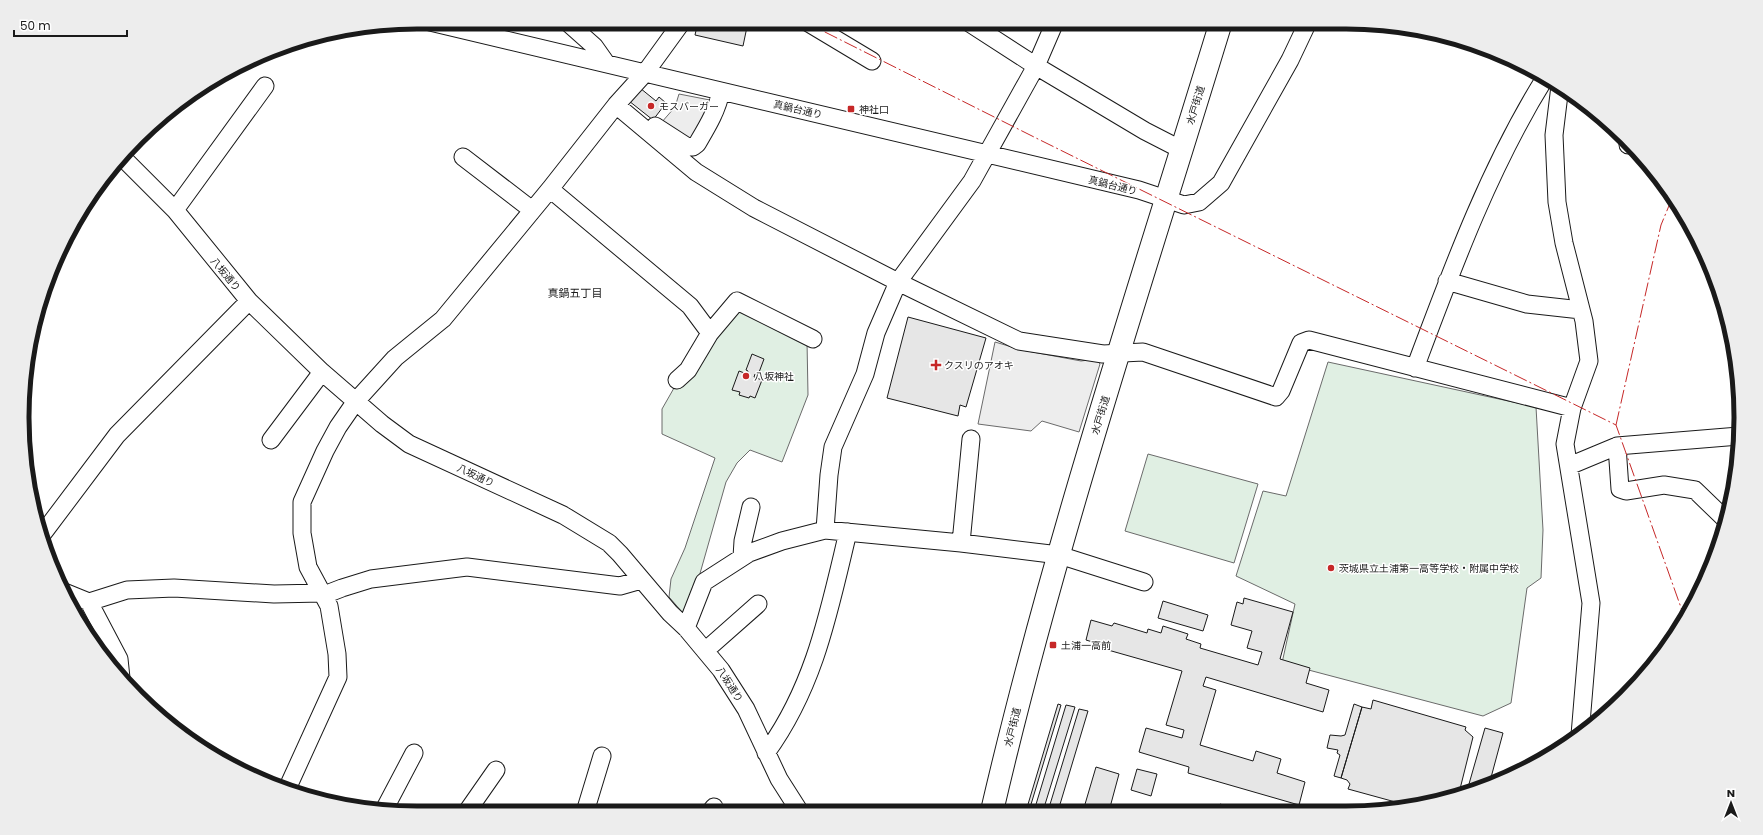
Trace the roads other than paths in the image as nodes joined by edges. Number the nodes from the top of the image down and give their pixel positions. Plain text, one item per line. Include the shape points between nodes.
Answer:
1 (460, 29) edge
2 (575, 29) edge
3 (677, 29) edge
4 (819, 29) edge
5 (979, 29) edge
6 (1052, 29) edge
7 (1219, 29) edge
8 (1305, 29) edge
9 (872, 61) dead end
10 (606, 63) junction
11 (1036, 66) junction
12 (644, 73) junction
13 (1542, 82) edge
14 (265, 86) dead end
15 (721, 91) junction
16 (1559, 93) edge
17 (619, 102) junction
18 (1182, 150) junction
19 (986, 154) junction
20 (463, 157) dead end
21 (125, 161) edge
22 (550, 189) junction
23 (1166, 200) junction
24 (174, 210) junction
25 (532, 210) junction
26 (1447, 281) junction
27 (898, 282) junction
28 (249, 301) junction
29 (1581, 310) junction
30 (710, 333) junction
31 (813, 339) dead end
32 (1119, 352) junction
33 (1415, 368) junction
34 (322, 372) junction
35 (677, 380) dead end
36 (356, 401) junction
37 (1572, 408) junction
38 (1733, 436) edge
39 (971, 439) dead end
40 (271, 440) dead end
41 (1617, 446) junction
42 (1569, 466) junction
43 (751, 507) dead end
44 (1722, 516) edge
45 (46, 530) edge
46 (826, 530) junction
47 (848, 532) junction
48 (961, 543) junction
49 (1059, 555) junction
50 (742, 557) junction
51 (641, 580) junction
52 (1144, 582) dead end
53 (323, 594) junction
54 (72, 595) edge
55 (89, 602) junction
56 (758, 604) dead end
57 (686, 628) junction
58 (706, 650) junction
59 (120, 668) edge
60 (1581, 727) edge
61 (414, 752) dead end
62 (766, 753) junction
63 (602, 756) dead end
64 (496, 770) dead end
65 (289, 784) edge
66 (387, 805) edge
67 (471, 806) edge
68 (587, 806) edge
69 (796, 806) edge
70 (993, 806) edge

1 - 10 street, 真鍋台通り
2 - 10 street via 594,46
3 - 12 street
4 - 9 street
5 - 11 street
6 - 11 street
7 - 18 highway, 水戸街道
8 - 23 street, 真鍋台通り via 1221,183 1199,202 1184,205
10 - 12 street, 真鍋台通り
11 - 18 street
11 - 19 street
12 - 15 street, 真鍋台通り
12 - 17 street
13 - 26 street via 1490,180
14 - 24 street
15 - 17 street via 712,118 693,147 686,146
15 - 19 street, 真鍋台通り
16 - 29 street via 1554,135 1557,202 1564,243
17 - 22 street
17 - 27 street via 696,172 754,208
18 - 23 highway, 水戸街道
19 - 23 street, 真鍋台通り via 1138,190
19 - 27 street via 972,181
20 - 25 street
21 - 24 street, 八坂通り
22 - 25 street
22 - 30 street via 690,306
23 - 32 highway, 水戸街道
24 - 28 street, 八坂通り
25 - 36 street via 443,319 395,358
26 - 29 street via 1527,304
26 - 33 street
27 - 32 street via 1019,341 1103,354
27 - 46 street via 876,333 865,374 833,447
28 - 34 street, 八坂通り
28 - 45 street via 117,435
29 - 37 street via 1589,361
30 - 31 street via 737,301
30 - 35 street via 688,370
32 - 33 street via 1143,352 1276,397 1281,391 1301,343 1309,340
32 - 49 highway, 水戸街道
33 - 37 street
34 - 36 street, 八坂通り
34 - 40 street
36 - 51 street, 八坂通り via 409,444 563,515 590,531 609,543
36 - 53 street via 325,451 302,502 302,533 308,567
37 - 42 street via 1565,444
38 - 41 street
39 - 48 street
41 - 42 street
41 - 44 street via 1620,488 1626,491 1664,485 1695,490
42 - 60 street via 1591,604
43 - 50 street
46 - 47 street
46 - 50 street via 782,541
47 - 48 street
47 - 62 street via 824,633 814,662 790,716
48 - 49 street
49 - 52 street
49 - 70 highway, 水戸街道 via 1010,732
50 - 57 street via 704,582
51 - 53 street via 620,586 467,567 371,579
51 - 57 street, 八坂通り
53 - 55 street via 174,588 127,590
53 - 65 street via 329,606 338,677
54 - 55 street
55 - 59 street via 119,659
56 - 58 street
57 - 58 street, 八坂通り
58 - 62 street, 八坂通り via 746,709
61 - 66 street
62 - 69 street, 八坂通り
63 - 68 street
64 - 67 street

